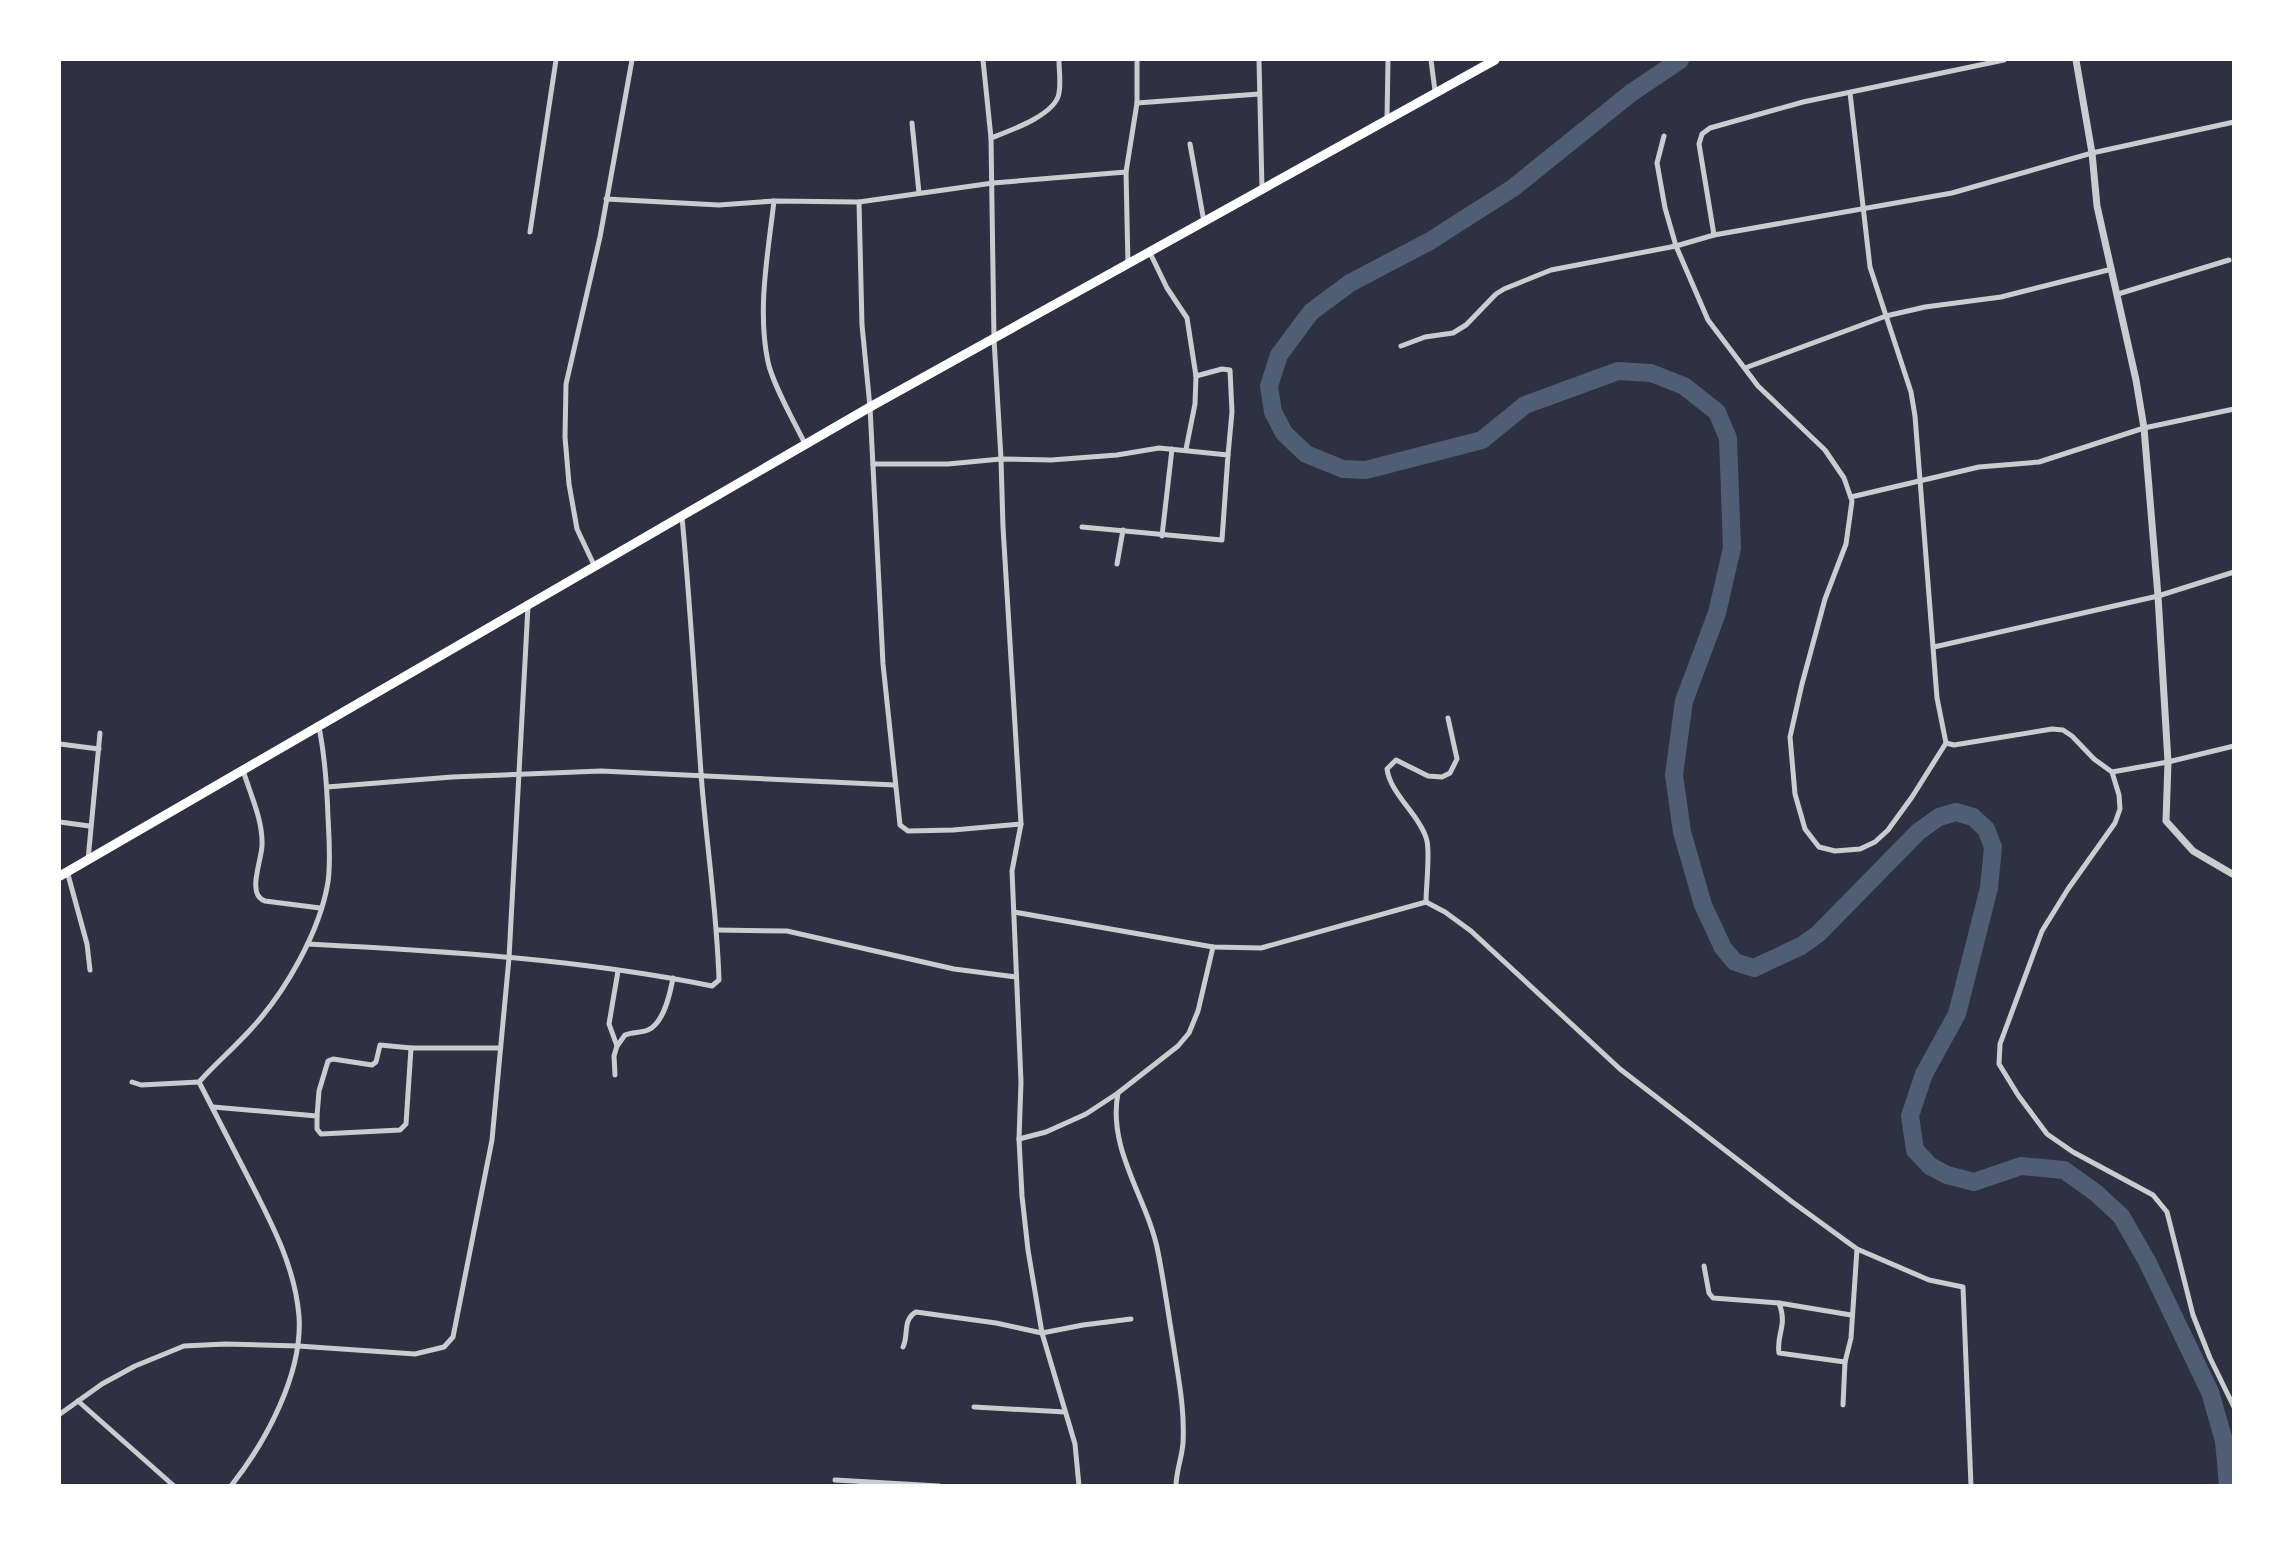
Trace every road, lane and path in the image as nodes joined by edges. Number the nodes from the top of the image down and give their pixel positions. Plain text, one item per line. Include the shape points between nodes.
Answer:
1 (556, 60) edge
2 (632, 60) edge
3 (983, 60) edge
4 (1059, 60) edge
5 (1137, 60) edge
6 (1259, 60) edge
7 (1388, 60) edge
8 (1432, 60) edge
9 (1495, 60) edge
10 (2004, 60) edge
11 (2076, 60) edge
12 (1435, 91) junction
13 (1850, 93) junction
14 (1259, 94) junction
15 (1137, 103) junction
16 (1387, 119) junction
17 (2234, 122) edge
18 (912, 123) dead end
19 (1664, 136) dead end
20 (991, 138) junction
21 (1190, 144) dead end
22 (2092, 153) junction
23 (1126, 172) junction
24 (993, 183) junction
25 (1262, 189) junction
26 (919, 193) junction
27 (607, 200) junction
28 (774, 201) junction
29 (859, 202) junction
30 (1864, 207) junction
31 (1204, 222) junction
32 (530, 232) dead end
33 (1714, 236) junction
34 (1676, 246) junction
35 (1150, 253) junction
36 (2229, 260) dead end
37 (1128, 265) junction
38 (2112, 269) junction
39 (2118, 294) junction
40 (1886, 316) junction
41 (995, 339) junction
42 (1401, 346) dead end
43 (1745, 368) junction
44 (1196, 376) junction
45 (870, 407) junction
46 (2234, 409) edge
47 (2144, 428) junction
48 (806, 446) junction
49 (1172, 449) junction
50 (1186, 449) junction
51 (1228, 455) junction
52 (1002, 459) junction
53 (873, 464) junction
54 (1919, 481) junction
55 (1851, 497) junction
56 (682, 517) junction
57 (1082, 527) dead end
58 (1122, 530) junction
59 (1162, 536) junction
60 (1117, 564) dead end
61 (595, 567) junction
62 (2234, 572) edge
63 (2158, 596) junction
64 (528, 606) junction
65 (1934, 647) junction
66 (1448, 718) dead end
67 (319, 726) junction
68 (100, 733) dead end
69 (1946, 743) junction
70 (60, 744) edge
71 (2234, 746) edge
72 (99, 749) junction
73 (2168, 762) junction
74 (243, 770) junction
75 (2112, 772) junction
76 (518, 773) junction
77 (701, 775) junction
78 (895, 785) junction
79 (327, 788) junction
80 (60, 822) edge
81 (1021, 824) junction
82 (89, 827) junction
83 (88, 860) junction
84 (63, 874) edge
85 (2234, 875) edge
86 (1426, 902) junction
87 (320, 908) junction
88 (1014, 912) junction
89 (717, 930) junction
90 (308, 944) junction
91 (1213, 947) junction
92 (509, 958) junction
93 (90, 970) dead end
94 (618, 971) junction
95 (1016, 977) junction
96 (673, 978) junction
97 (617, 1046) junction
98 (411, 1048) junction
99 (500, 1048) junction
100 (614, 1075) dead end
101 (132, 1082) dead end
102 (200, 1082) junction
103 (1118, 1093) junction
104 (213, 1107) junction
105 (317, 1116) junction
106 (1019, 1139) junction
107 (1857, 1248) junction
108 (1704, 1266) dead end
109 (1779, 1303) junction
110 (1852, 1315) junction
111 (1131, 1319) dead end
112 (1042, 1333) junction
113 (298, 1346) junction
114 (903, 1348) dead end
115 (1845, 1362) junction
116 (78, 1401) junction
117 (1843, 1405) dead end
118 (2234, 1406) edge
119 (974, 1407) dead end
120 (1065, 1412) junction
121 (60, 1414) edge
122 (835, 1480) dead end
123 (174, 1486) edge
124 (231, 1486) edge
125 (939, 1486) edge
126 (1079, 1486) edge
127 (1176, 1486) edge
128 (1971, 1486) edge

1 - 32 street
2 - 27 street
3 - 20 street
4 - 20 street via 1059,93 1052,106 1027,124
5 - 15 street
6 - 14 street
7 - 16 street
8 - 12 street
9 - 12 highway
10 - 13 street
11 - 22 street
12 - 16 highway
13 - 30 street
13 - 33 street via 1747,117 1702,134 1699,144
14 - 15 street
14 - 25 street
15 - 23 street
16 - 25 highway
17 - 22 street
18 - 26 street
19 - 34 street via 1657,163
20 - 24 street
21 - 31 street
22 - 30 street via 1952,193
22 - 38 street via 2097,206
23 - 24 street
23 - 37 street
24 - 26 street
24 - 41 street
25 - 31 highway
26 - 29 street
27 - 28 street via 719,205
27 - 61 street via 569,363 565,404 569,484 577,529
28 - 29 street
28 - 48 street via 764,278 768,361
29 - 45 street via 862,325
30 - 33 street
30 - 40 street via 1870,267
31 - 35 highway
33 - 34 street
34 - 42 street via 1551,270 1504,289 1453,333
34 - 43 street via 1707,320
35 - 37 highway
35 - 44 street via 1187,318
36 - 39 street
37 - 41 highway
38 - 39 street
38 - 40 street via 2001,297
39 - 47 street
40 - 43 street
40 - 54 street via 1911,392
41 - 45 highway
41 - 52 street
43 - 55 street via 1825,450
44 - 50 street
44 - 51 street via 1230,370
45 - 48 highway
45 - 53 street
46 - 47 street
47 - 54 street via 2039,462 1979,467
47 - 63 street
48 - 56 highway
49 - 50 street
49 - 52 street via 1051,460
49 - 59 street
50 - 51 street
51 - 59 street via 1222,540
52 - 53 street
52 - 81 street
53 - 78 street via 883,664
54 - 55 street
54 - 65 street
55 - 69 street via 1846,544 1825,599 1790,737 1795,794 1805,829 1819,847 1835,851 1860,849 1875,842 1904,808
56 - 61 highway
56 - 77 street
57 - 58 street
58 - 59 street
58 - 60 street
61 - 64 highway
62 - 63 street
63 - 65 street
63 - 73 street
64 - 67 highway
64 - 76 street
65 - 69 street
66 - 86 street via 1457,759 1450,773 1442,778 1428,776 1396,760 1387,769 1388,779 1427,841
67 - 74 highway
67 - 79 street
68 - 72 street
69 - 75 street via 2063,730
70 - 72 street
71 - 73 street
72 - 82 street
73 - 75 street
73 - 85 street via 2166,821 2193,850
74 - 83 highway
74 - 87 street via 260,825 257,895 265,901
75 - 118 street via 2120,809 2115,823 2042,931 2000,1044 1999,1064 2047,1134 2152,1195 2167,1212 2193,1315
76 - 77 street
76 - 79 street
76 - 92 street
77 - 78 street
77 - 89 street
78 - 81 street via 900,825 908,831
79 - 87 street via 330,861
80 - 82 street
81 - 88 street via 1012,872
82 - 83 street
83 - 84 highway
84 - 93 street via 87,944
86 - 91 street via 1261,948
86 - 107 street via 1471,931 1620,1069
87 - 90 street
88 - 91 street
88 - 95 street
89 - 95 street via 787,930 954,969
89 - 96 street via 717,984
90 - 92 street
90 - 102 street via 253,1028
91 - 103 street via 1189,1033
92 - 94 street
92 - 99 street
94 - 96 street
94 - 97 street via 609,1024
95 - 106 street
96 - 97 street via 653,1027 625,1035
97 - 100 street
98 - 99 street
98 - 105 street via 380,1045 372,1065 328,1061
98 - 105 street via 404,1128 321,1134
99 - 113 street via 492,1140 453,1337 444,1347 415,1354
101 - 102 street via 141,1086
102 - 104 street
103 - 106 street via 1086,1114
103 - 127 street via 1119,1134 1154,1236 1180,1384 1183,1446
104 - 105 street
104 - 113 street via 280,1241 296,1292
106 - 112 street via 1028,1250
107 - 110 street
107 - 128 street via 1929,1280 1963,1287
108 - 109 street via 1713,1298
109 - 110 street
109 - 115 street via 1783,1326 1779,1353
110 - 115 street
111 - 112 street
112 - 114 street via 916,1312 907,1321
112 - 120 street
113 - 116 street via 184,1346 135,1366
113 - 124 street via 291,1377 260,1446
115 - 117 street
116 - 121 street
116 - 123 street
119 - 120 street
120 - 126 street via 1075,1444
122 - 125 street

